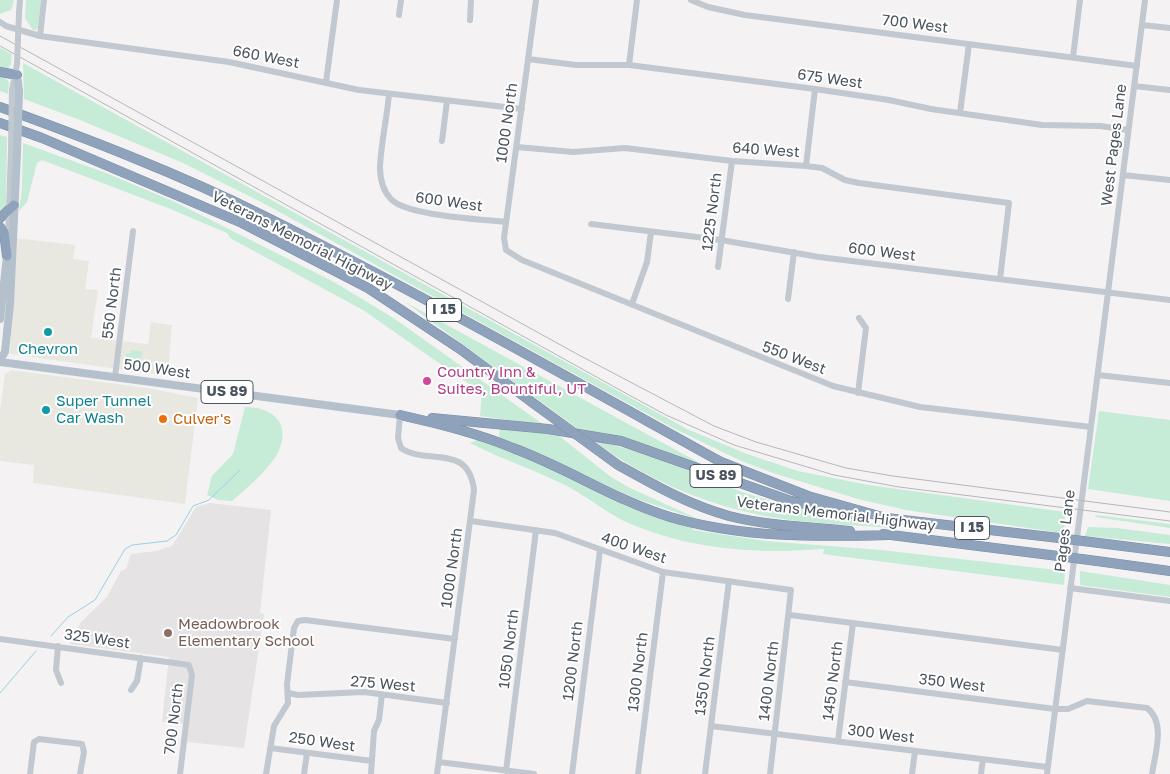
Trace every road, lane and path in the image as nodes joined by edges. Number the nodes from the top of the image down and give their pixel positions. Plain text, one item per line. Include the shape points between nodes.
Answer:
1 (20, 0) edge
2 (44, 0) edge
3 (337, 0) edge
4 (401, 0) edge
5 (471, 0) edge
6 (536, 0) edge
7 (637, 0) edge
8 (692, 0) edge
9 (1080, 0) edge
10 (1145, 0) edge
11 (708, 4) edge
12 (399, 15) dead end
13 (470, 20) dead end
14 (0, 22) edge
15 (1142, 25) junction
16 (1170, 28) edge
17 (40, 36) junction
18 (969, 44) junction
19 (1073, 57) junction
20 (528, 59) junction
21 (629, 65) junction
22 (1137, 66) junction
23 (0, 72) edge
24 (17, 75) junction
25 (326, 82) junction
26 (1134, 86) junction
27 (815, 89) junction
28 (1170, 90) edge
29 (389, 94) junction
30 (447, 101) junction
31 (0, 106) edge
32 (522, 109) junction
33 (960, 113) junction
34 (0, 123) edge
35 (1128, 130) junction
36 (442, 141) dead end
37 (517, 147) junction
38 (732, 160) junction
39 (806, 166) junction
40 (1124, 175) junction
41 (1170, 180) edge
42 (12, 208) junction
43 (0, 218) edge
44 (506, 222) junction
45 (591, 224) dead end
46 (0, 227) edge
47 (133, 231) dead end
48 (651, 232) junction
49 (721, 240) junction
50 (506, 250) joint
51 (794, 252) junction
52 (7, 256) junction
53 (718, 267) dead end
54 (1000, 279) junction
55 (1108, 292) junction
56 (788, 299) dead end
57 (1170, 300) edge
58 (632, 304) junction
59 (859, 318) dead end
60 (0, 319) edge
61 (0, 361) edge
62 (1098, 375) junction
63 (115, 377) junction
64 (1170, 383) edge
65 (858, 393) junction
66 (400, 415) junction
67 (1091, 427) junction
68 (886, 518) junction
69 (471, 521) junction
70 (536, 530) junction
71 (888, 534) junction
72 (600, 550) junction
73 (1170, 552) edge
74 (1170, 571) edge
75 (663, 572) junction
76 (729, 581) junction
77 (1070, 588) junction
78 (791, 590) joint
79 (1170, 601) edge
80 (790, 616) junction
81 (853, 623) junction
82 (0, 639) edge
83 (455, 639) junction
84 (58, 646) junction
85 (1062, 650) junction
86 (141, 658) junction
87 (190, 666) joint
88 (845, 682) junction
89 (61, 683) dead end
90 (131, 690) dead end
91 (288, 693) junction
92 (382, 694) junction
93 (447, 703) junction
94 (1055, 709) junction
95 (711, 726) junction
96 (775, 733) junction
97 (838, 741) junction
98 (270, 748) junction
99 (915, 751) junction
100 (306, 753) junction
101 (983, 759) junction
102 (372, 761) junction
103 (439, 762) junction
104 (506, 770) junction
105 (1047, 771) edge
106 (30, 774) edge
107 (80, 774) edge
108 (180, 774) edge
109 (266, 774) edge
110 (304, 774) edge
111 (371, 774) edge
112 (438, 774) edge
113 (534, 774) edge
114 (572, 774) edge
115 (638, 774) edge
116 (705, 774) edge
117 (770, 774) edge
118 (912, 774) edge
119 (981, 774) edge
120 (1152, 774) edge

1 - 24 street, bridge
2 - 17 street
3 - 25 street
4 - 12 street
5 - 13 street
6 - 20 street, 1000 North
7 - 21 street
8 - 11 street, 700 West
9 - 19 street
10 - 15 street, West Pages Lane
11 - 18 street, 700 West via 755,16
14 - 17 street, 660 West
15 - 16 street
15 - 22 street, West Pages Lane
17 - 25 street, 660 West via 229,62
18 - 19 street, 700 West
18 - 33 street
19 - 22 street, 700 West
20 - 21 street, 675 West via 576,65
20 - 32 street, 1000 North
21 - 27 street, 675 West
22 - 26 street, West Pages Lane
23 - 24 highway
24 - 42 main road, bridge
25 - 29 street, 660 West
26 - 28 street
26 - 35 street, West Pages Lane
27 - 33 street, 675 West
27 - 39 street
29 - 30 street, 660 West
29 - 44 street, 600 West via 380,168 382,186 391,200 404,208 421,212
30 - 32 street, 660 West
30 - 36 street
31 - 68 highway, Veterans Memorial Highway / I 15 via 145,162 261,214 722,462 808,496
32 - 37 street, 1000 North
33 - 35 street, 675 West via 1042,124
34 - 71 highway, Veterans Memorial Highway / I 15, bridge via 242,223 368,288 460,349 618,465 690,502 729,516 760,522
35 - 40 street, West Pages Lane
37 - 38 street, 640 West via 573,152 625,148
37 - 44 street, 1000 North
38 - 39 street, 640 West
38 - 49 street, 1225 North
39 - 54 street, 640 West via 822,168 859,183 1009,203
40 - 41 street
40 - 55 street, West Pages Lane
42 - 43 highway
42 - 52 street
42 - 61 main road via 10,304
44 - 50 street, 1000 North
45 - 48 street, 600 West
46 - 52 highway via 4,232
47 - 63 street, 550 North
48 - 49 street, 600 West
48 - 58 street via 648,262
49 - 51 street, 600 West
49 - 53 street, 1225 North
50 - 58 street, 550 West via 522,260
51 - 54 street, 600 West
51 - 56 street
52 - 60 main road
54 - 55 street, 600 West
55 - 57 street, 600 West
55 - 62 street, Pages Lane
58 - 65 street, 550 West via 765,360
59 - 65 street via 866,328
61 - 63 main road, 500 West / US 89
62 - 64 street
62 - 67 street, Pages Lane
63 - 66 main road, 500 West / US 89
65 - 67 street, 550 West via 920,407
66 - 68 highway, US 89 via 593,435 646,449 790,501
66 - 69 street, 1000 North via 398,438 401,448 452,459 469,473 474,490
66 - 71 highway, US 89 via 461,430 514,448 622,498 696,524 754,533 813,537
67 - 77 street, Pages Lane
68 - 73 highway, Veterans Memorial Highway / I 15, bridge
69 - 70 street, 400 West
69 - 83 street, 1000 North
70 - 72 street, 400 West via 555,533
70 - 104 street, 1050 North
71 - 74 highway, Veterans Memorial Highway / I 15, bridge
72 - 75 street, 400 West
72 - 114 street, 1200 North
75 - 76 street, 400 West
75 - 115 street, 1300 North
76 - 78 street, 400 West
76 - 95 street, 1350 North
77 - 79 street
77 - 85 street, Pages Lane
78 - 80 street, 1400 North
80 - 81 street
80 - 96 street, 1400 North
81 - 85 street
81 - 88 street, 1450 North
82 - 84 street, 325 West
83 - 91 street via 298,621 294,628
83 - 93 street, 1000 North
84 - 86 street, 325 West
84 - 89 street via 56,670
85 - 94 street, Pages Lane
86 - 87 street, 325 West
86 - 90 street via 137,681
87 - 108 street, 700 North via 192,675
88 - 94 street, 350 West
88 - 97 street, 1450 North
91 - 92 street, 275 West
91 - 98 street via 288,703 274,726
92 - 93 street, 275 West
92 - 102 street
93 - 103 street, 1000 North
94 - 105 street, Pages Lane
94 - 120 street, 350 West via 1068,709 1087,701 1149,710 1158,723
95 - 96 street, 300 West
95 - 116 street, 1350 North
96 - 97 street, 300 West
96 - 117 street, 1400 North
97 - 99 street, 300 West
98 - 100 street, 250 West
98 - 109 street
99 - 101 street, 300 West
99 - 118 street
100 - 102 street, 250 West
100 - 110 street
101 - 105 street, 300 West
101 - 119 street
102 - 111 street
103 - 104 street
103 - 112 street, 1000 North
104 - 113 street
106 - 107 street via 34,742 39,738 82,744 84,752

